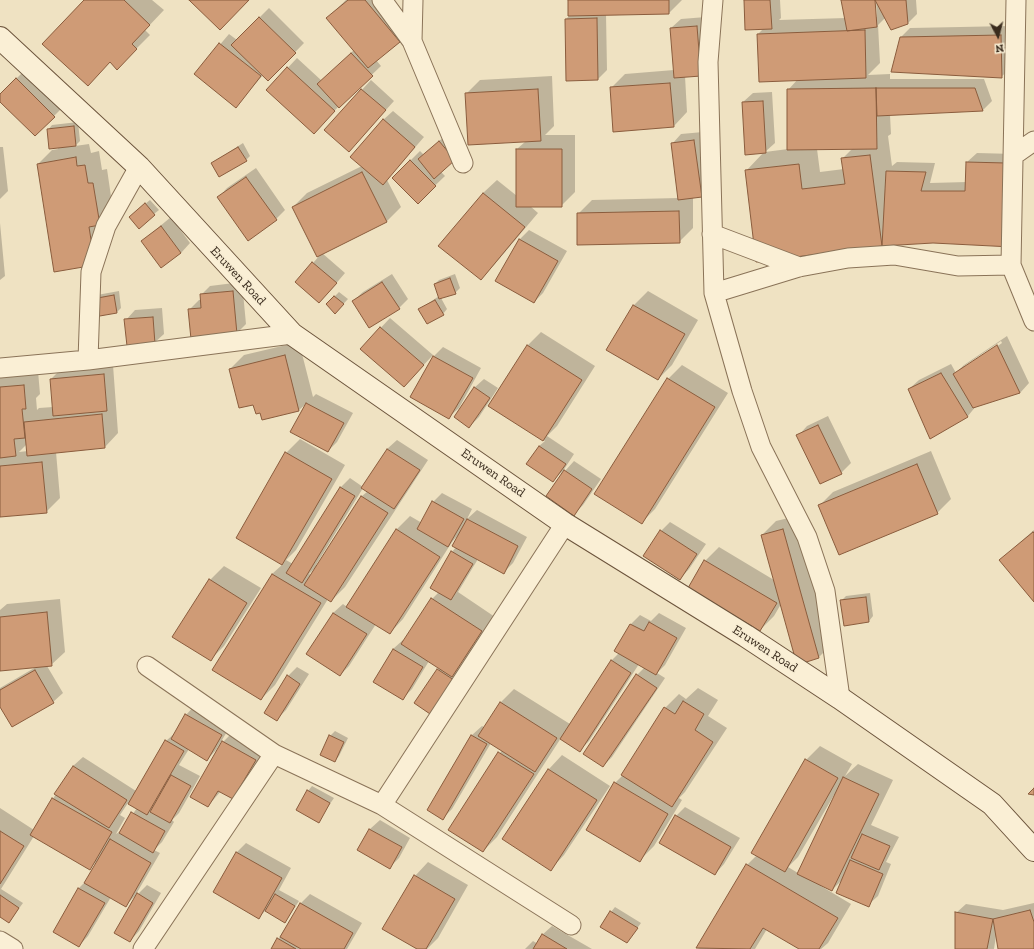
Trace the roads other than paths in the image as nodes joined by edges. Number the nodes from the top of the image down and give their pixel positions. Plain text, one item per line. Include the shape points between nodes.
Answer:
1 (382, 0) edge
2 (413, 0) edge
3 (713, 0) edge
4 (1016, 0) edge
5 (0, 39) edge
6 (412, 41) junction
7 (1034, 141) edge
8 (1014, 155) junction
9 (463, 164) dead end
10 (139, 167) junction
11 (712, 234) junction
12 (1011, 265) junction
13 (799, 268) junction
14 (714, 293) junction
15 (1034, 321) edge
16 (292, 334) junction
17 (88, 360) junction
18 (0, 368) edge
19 (565, 524) junction
20 (147, 666) dead end
21 (840, 698) junction
22 (274, 754) junction
23 (382, 805) junction
24 (1034, 850) edge
25 (571, 925) dead end
26 (0, 941) edge
27 (13, 949) edge
28 (143, 949) edge

1 - 6 street
2 - 6 street
3 - 11 street via 708,62
4 - 8 street
5 - 10 street, Eruwen Road
6 - 9 street
7 - 8 street
8 - 12 street
10 - 16 street, Eruwen Road
10 - 17 street via 106,226 91,272
11 - 13 street
11 - 14 street
12 - 13 street via 958,266 894,255 848,258
12 - 15 street
13 - 14 street
14 - 21 street via 760,447 807,537 825,591
16 - 17 street
16 - 19 street, Eruwen Road
17 - 18 street
19 - 21 street, Eruwen Road via 746,636
19 - 23 street
20 - 22 street
21 - 24 street, Eruwen Road via 992,804
22 - 23 street
22 - 28 street
23 - 25 street
26 - 27 street

